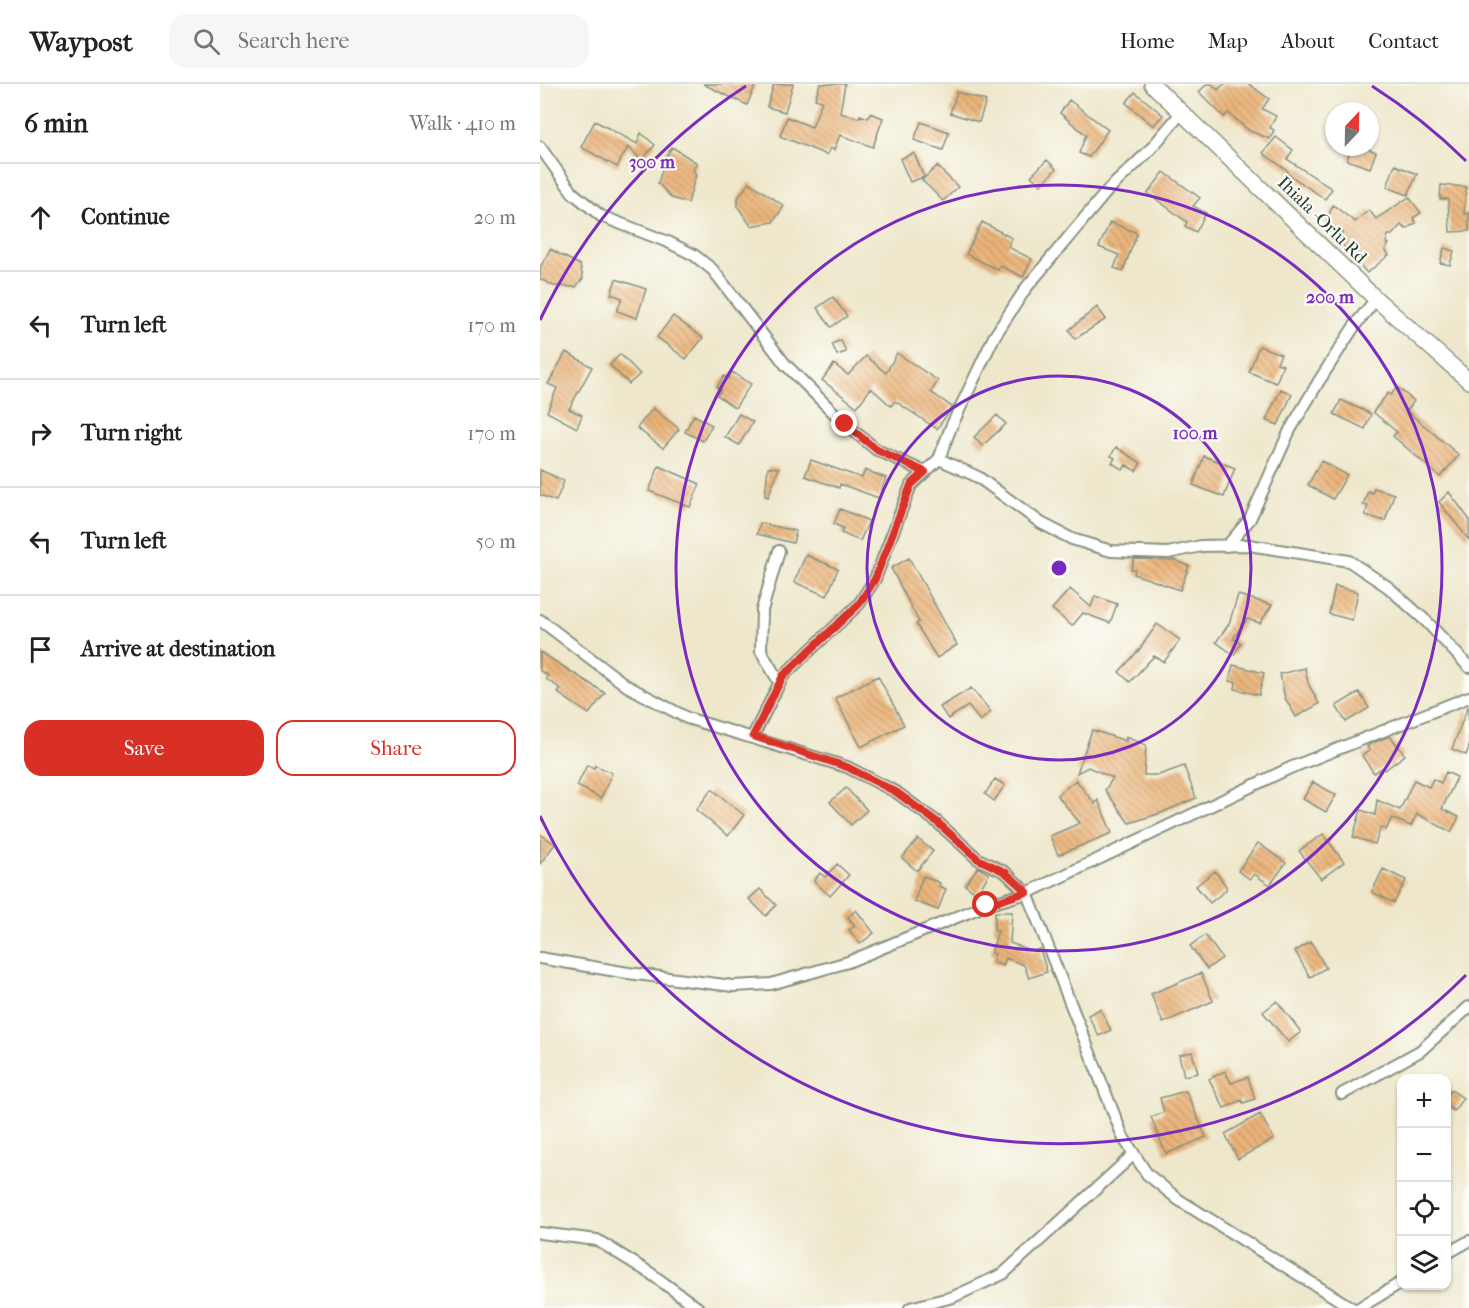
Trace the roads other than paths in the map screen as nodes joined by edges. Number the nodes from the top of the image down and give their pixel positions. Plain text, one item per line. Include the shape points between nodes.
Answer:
1 (1152, 84) edge
2 (1182, 112) junction
3 (540, 147) edge
4 (1376, 299) junction
5 (1469, 381) edge
6 (939, 459) junction
7 (925, 472) junction
8 (1227, 546) junction
9 (779, 551) dead end
10 (540, 620) edge
11 (1469, 667) edge
12 (779, 682) junction
13 (1469, 697) edge
14 (753, 736) junction
15 (1027, 892) junction
16 (540, 958) edge
17 (1469, 1007) edge
18 (1342, 1094) dead end
19 (1133, 1155) junction
20 (540, 1233) edge
21 (1469, 1240) edge
22 (1451, 1251) edge
23 (1397, 1284) edge
24 (698, 1308) edge
25 (910, 1308) edge
26 (1352, 1308) edge
27 (1359, 1308) edge

1 - 2 main road, Ihiala -Orlu Rd
2 - 4 main road, Ihiala -Orlu Rd
2 - 6 street via 1108,190 1026,288 994,337
3 - 7 street via 573,193 602,216 668,242 713,270 785,364 845,424 877,450
4 - 5 main road, Ihiala -Orlu Rd
4 - 8 street via 1319,381 1290,430 1250,519
6 - 7 street
6 - 8 street via 978,477 1041,523 1072,539 1111,551 1168,553 1201,546
7 - 12 street via 911,485 885,557 859,604
8 - 11 street via 1249,545 1349,561 1396,594
9 - 12 street via 762,610 761,651
10 - 14 street via 627,686 687,718
12 - 14 street
13 - 15 street via 1290,768
14 - 15 street via 847,767 896,792 978,859 1005,872
15 - 16 street via 848,962 771,984 733,986
15 - 19 street
17 - 18 street via 1420,1051
19 - 25 street via 1003,1274 953,1297
19 - 26 street via 1147,1174 1179,1200
20 - 24 street via 597,1240
21 - 22 street
23 - 27 street

